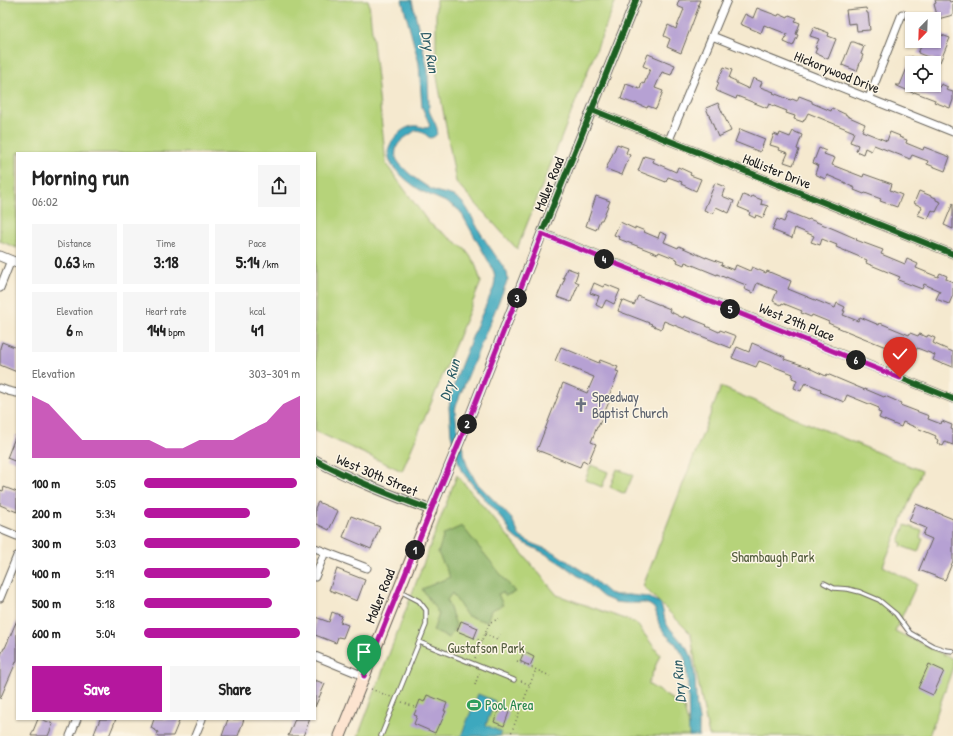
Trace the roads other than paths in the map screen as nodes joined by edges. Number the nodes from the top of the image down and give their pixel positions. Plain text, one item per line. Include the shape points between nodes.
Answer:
1 (636, 0) edge
2 (727, 0) edge
3 (902, 14) dead end
4 (712, 36) junction
5 (869, 98) junction
6 (592, 110) junction
7 (953, 132) edge
8 (669, 140) junction
9 (542, 234) junction
10 (953, 254) edge
11 (0, 256) edge
12 (14, 261) edge
13 (0, 288) edge
14 (0, 388) edge
15 (16, 393) edge
16 (953, 399) edge
17 (316, 461) edge
18 (431, 510) junction
19 (0, 529) edge
20 (16, 536) edge
21 (316, 548) edge
22 (325, 552) junction
23 (16, 558) edge
24 (367, 568) dead end
25 (316, 574) edge
26 (824, 583) dead end
27 (399, 590) junction
28 (0, 598) edge
29 (419, 642) junction
30 (953, 651) edge
31 (316, 657) edge
32 (362, 680) junction
33 (514, 680) road end
34 (77, 720) edge
35 (202, 720) edge
36 (70, 736) edge
37 (195, 736) edge
38 (340, 736) edge
39 (381, 736) edge

1 - 6 street, Moller Road
2 - 4 street
3 - 5 street
4 - 5 street, Hickorywood Drive
4 - 8 street
5 - 7 street, Hickorywood Drive
6 - 8 street, Hollister Drive
6 - 9 street, Moller Road
8 - 10 street, Hollister Drive
9 - 16 street, West 29th Place
9 - 18 street, Moller Road
11 - 12 street
12 - 13 street
14 - 15 street
17 - 18 street, West 30th Street via 364,484
18 - 27 main road, Moller Road
19 - 20 street
21 - 22 street
22 - 24 street
22 - 25 street
23 - 28 street
26 - 30 lane via 834,588 860,592 879,600 896,614 910,633 933,646
27 - 29 lane via 418,601 426,610 426,625
27 - 32 main road, Moller Road
29 - 33 lane
29 - 39 lane
31 - 32 street
32 - 38 main road, Moller Road
34 - 36 street
35 - 37 street

